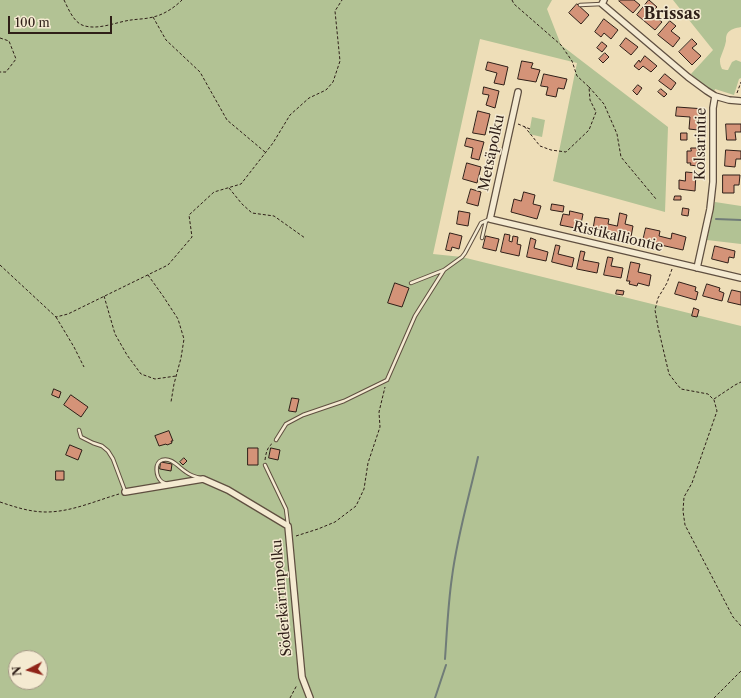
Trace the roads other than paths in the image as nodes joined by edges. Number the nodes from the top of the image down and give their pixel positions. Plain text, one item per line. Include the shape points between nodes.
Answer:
1 (603, 2) edge
2 (580, 5) dead end
3 (518, 92) dead end
4 (715, 96) junction
5 (741, 101) edge
6 (488, 220) junction
7 (482, 238) dead end
8 (697, 268) junction
9 (444, 270) junction
10 (741, 278) edge
11 (411, 284) dead end
12 (78, 430) dead end
13 (276, 440) road end
14 (265, 465) road end
15 (203, 479) junction
16 (168, 485) junction
17 (125, 492) joint
18 (288, 526) junction
19 (310, 698) edge

1 - 2 lane
1 - 4 street, Kolsarintie via 688,77
3 - 6 street, Metsäpolku
4 - 5 street
4 - 8 street, Kolsarintie via 713,182
6 - 7 lane
6 - 8 street, Ristikalliontie
6 - 9 lane via 481,223 462,257
8 - 10 street, Ristikalliontie
9 - 11 lane
9 - 13 lane via 415,316 387,380 344,401 303,415 286,424
12 - 17 lane via 81,437 108,451
14 - 18 lane via 286,509
15 - 16 street
15 - 16 lane via 187,473 170,460 160,460 157,475
15 - 18 street, Söderkärrinpolku via 228,490
16 - 17 street
18 - 19 street, Söderkärrinpolku via 302,677

